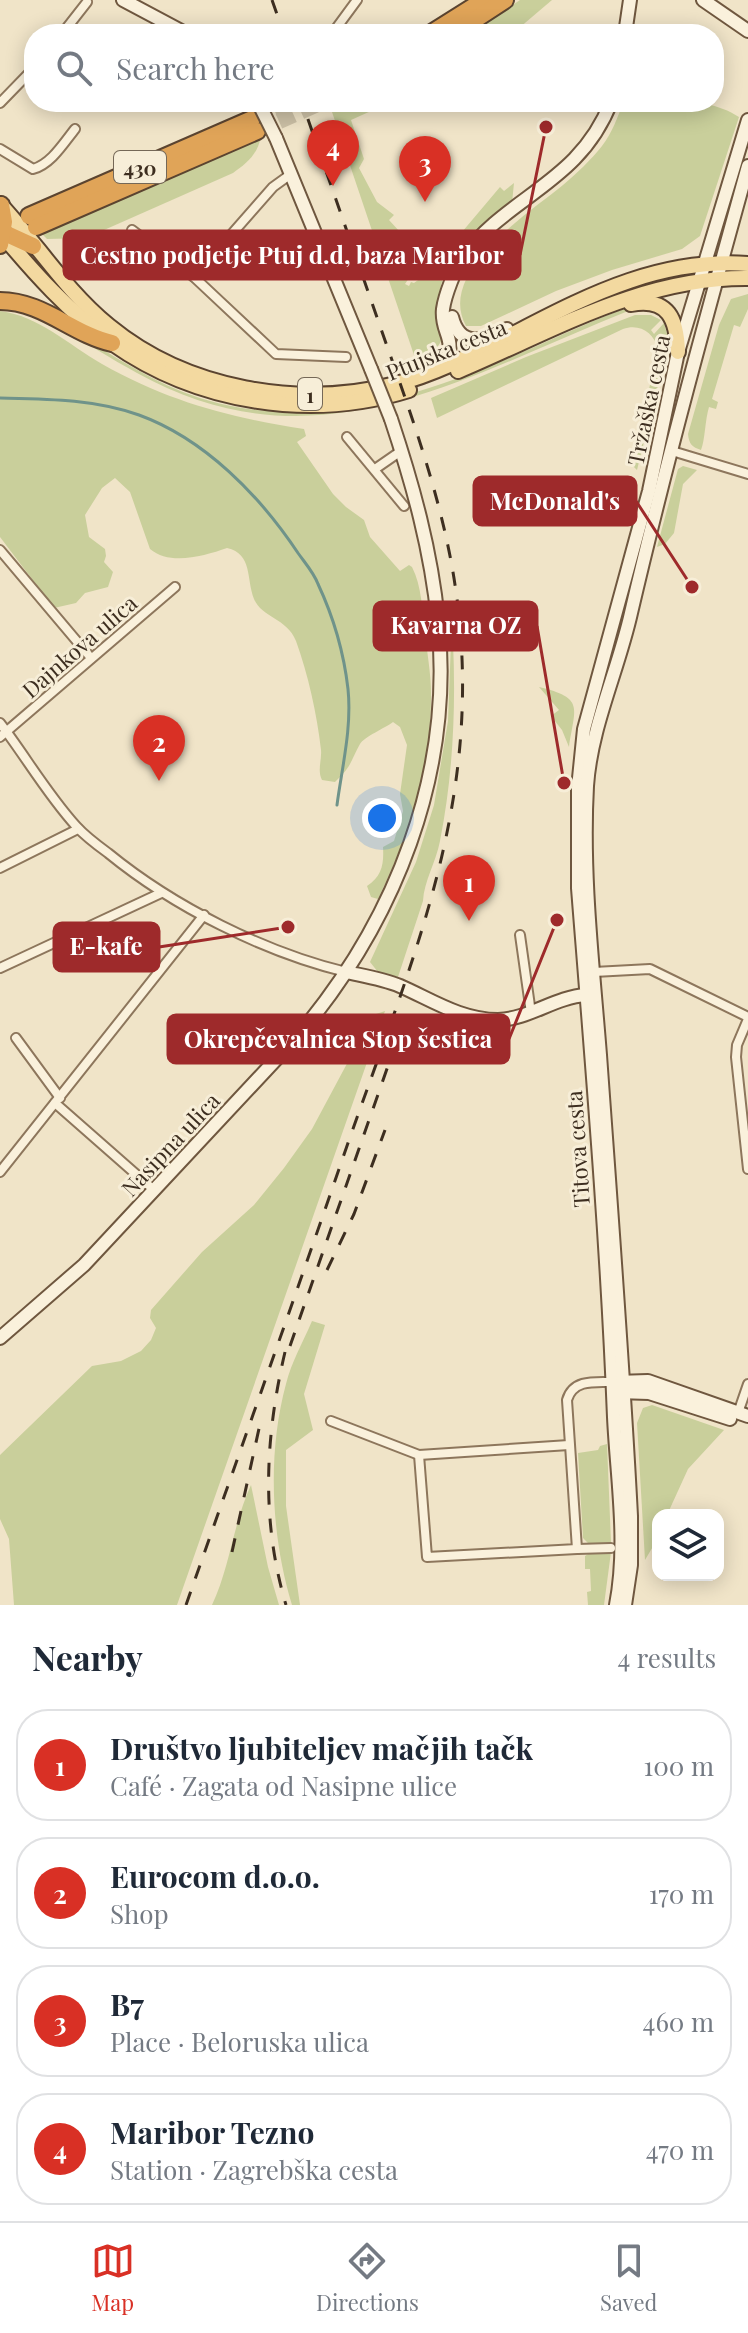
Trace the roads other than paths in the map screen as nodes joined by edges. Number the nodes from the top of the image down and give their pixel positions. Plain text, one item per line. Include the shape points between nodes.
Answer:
1 (123, 0) edge
2 (357, 0) edge
3 (484, 0) edge
4 (505, 0) edge
5 (630, 0) edge
6 (703, 0) edge
7 (87, 2) dead end
8 (70, 24) edge
9 (168, 24) edge
10 (339, 24) edge
11 (446, 24) edge
12 (468, 24) edge
13 (626, 24) edge
14 (748, 29) edge
15 (24, 78) edge
16 (0, 103) edge
17 (263, 112) edge
18 (606, 112) edge
19 (748, 120) edge
20 (254, 125) tunnel mouth
21 (75, 129) dead end
22 (0, 149) edge
23 (748, 166) edge
24 (291, 174) junction
25 (1, 204) edge
26 (32, 222) dead end
27 (132, 230) dead end
28 (1, 236) edge
29 (33, 246) junction
30 (721, 263) junction
31 (748, 264) edge
32 (704, 265) junction
33 (194, 277) junction
34 (748, 278) edge
35 (716, 279) junction
36 (699, 281) junction
37 (447, 299) junction
38 (0, 301) edge
39 (607, 306) junction
40 (529, 326) junction
41 (112, 343) junction
42 (678, 352) junction
43 (346, 357) dead end
44 (442, 368) junction
45 (347, 437) dead end
46 (401, 451) junction
47 (672, 451) junction
48 (375, 469) junction
49 (748, 474) edge
50 (404, 506) dead end
51 (0, 550) edge
52 (175, 587) dead end
53 (91, 658) junction
54 (600, 692) junction
55 (0, 723) edge
56 (4, 735) edge
57 (78, 829) junction
58 (0, 868) edge
59 (161, 893) junction
60 (204, 915) junction
61 (520, 935) dead end
62 (0, 968) edge
63 (346, 972) junction
64 (594, 972) junction
65 (586, 995) junction
66 (531, 1013) junction
67 (748, 1018) edge
68 (16, 1038) dead end
69 (57, 1100) junction
70 (748, 1169) edge
71 (0, 1172) edge
72 (154, 1190) junction
73 (0, 1338) edge
74 (748, 1384) edge
75 (618, 1387) junction
76 (743, 1414) edge
77 (331, 1421) dead end
78 (748, 1425) edge
79 (569, 1445) junction
80 (419, 1455) junction
81 (611, 1548) dead end
82 (577, 1549) junction
83 (616, 1605) edge
84 (625, 1605) edge

1 - 9 main road
2 - 10 street
3 - 11 highway
4 - 12 highway
5 - 13 main road
6 - 14 main road
7 - 8 street
15 - 16 street
17 - 24 main road, Nasipna ulica, bridge
18 - 37 main road via 580,155 462,258
19 - 32 main road, Tržaška cesta
20 - 26 highway, 430
21 - 22 street via 38,168
23 - 30 main road, Tržaška cesta
24 - 33 street via 273,187
24 - 46 main road, Nasipna ulica, bridge
25 - 28 highway
25 - 29 main road, Ptujska cesta / 1
27 - 33 street
28 - 29 highway
28 - 41 main road, Ptujska cesta / 1
29 - 44 main road, Ptujska cesta / 1 via 111,327 149,354 200,376 284,394 348,392 394,385
30 - 31 main road, 1
30 - 32 main road, 1
30 - 35 main road, Tržaška cesta
32 - 36 main road, Tržaška cesta
32 - 40 main road, Ptujska cesta / 1 via 641,276
33 - 43 street via 276,354
34 - 35 main road, 1
35 - 36 main road, Ptujska cesta / 1
35 - 47 main road, Tržaška cesta
36 - 39 main road, Ptujska cesta / 1
36 - 42 main road, Tržaška cesta
37 - 40 main road, Ptujska cesta via 454,328 468,339
37 - 44 main road, Ptujska cesta via 443,307 451,347
38 - 41 highway via 29,305
39 - 41 main road, Ptujska cesta / 1 via 433,382 373,400 330,405 233,397 168,375
39 - 42 main road via 645,301 662,307 675,322
40 - 44 main road, Ptujska cesta / 1
42 - 54 main road, Tržaška cesta
45 - 48 street
46 - 48 street
46 - 63 main road, Nasipna ulica via 433,580 441,659 437,728 426,795 404,864
47 - 49 street, Tržaška cesta
47 - 54 main road, Tržaška cesta via 631,615
48 - 50 street
51 - 53 street
52 - 53 street, Dajnkova ulica
53 - 56 street, Dajnkova ulica
54 - 64 main road, Titova cesta via 587,784
54 - 65 main road, Titova cesta via 579,761 576,832
55 - 56 street
56 - 57 street
57 - 58 street
57 - 59 street
59 - 60 street
59 - 62 street
60 - 63 street via 260,942
60 - 69 street
61 - 66 street
63 - 66 main road via 398,985 471,1017 508,1019
63 - 72 main road, Nasipna ulica via 296,1038
64 - 67 street via 650,969
64 - 75 main road, Titova cesta
65 - 66 main road
65 - 75 main road, Titova cesta
67 - 70 street via 736,1057
68 - 69 street
69 - 71 street
69 - 72 street
72 - 73 main road, Nasipna ulica via 84,1265
74 - 76 street
75 - 76 main road via 648,1381
75 - 78 main road
75 - 79 street via 597,1382 569,1391
75 - 83 main road, Titova cesta via 622,1538
75 - 84 main road, Titova cesta via 632,1542
77 - 80 street
79 - 80 street
79 - 82 street
80 - 82 street via 427,1557
81 - 82 street

